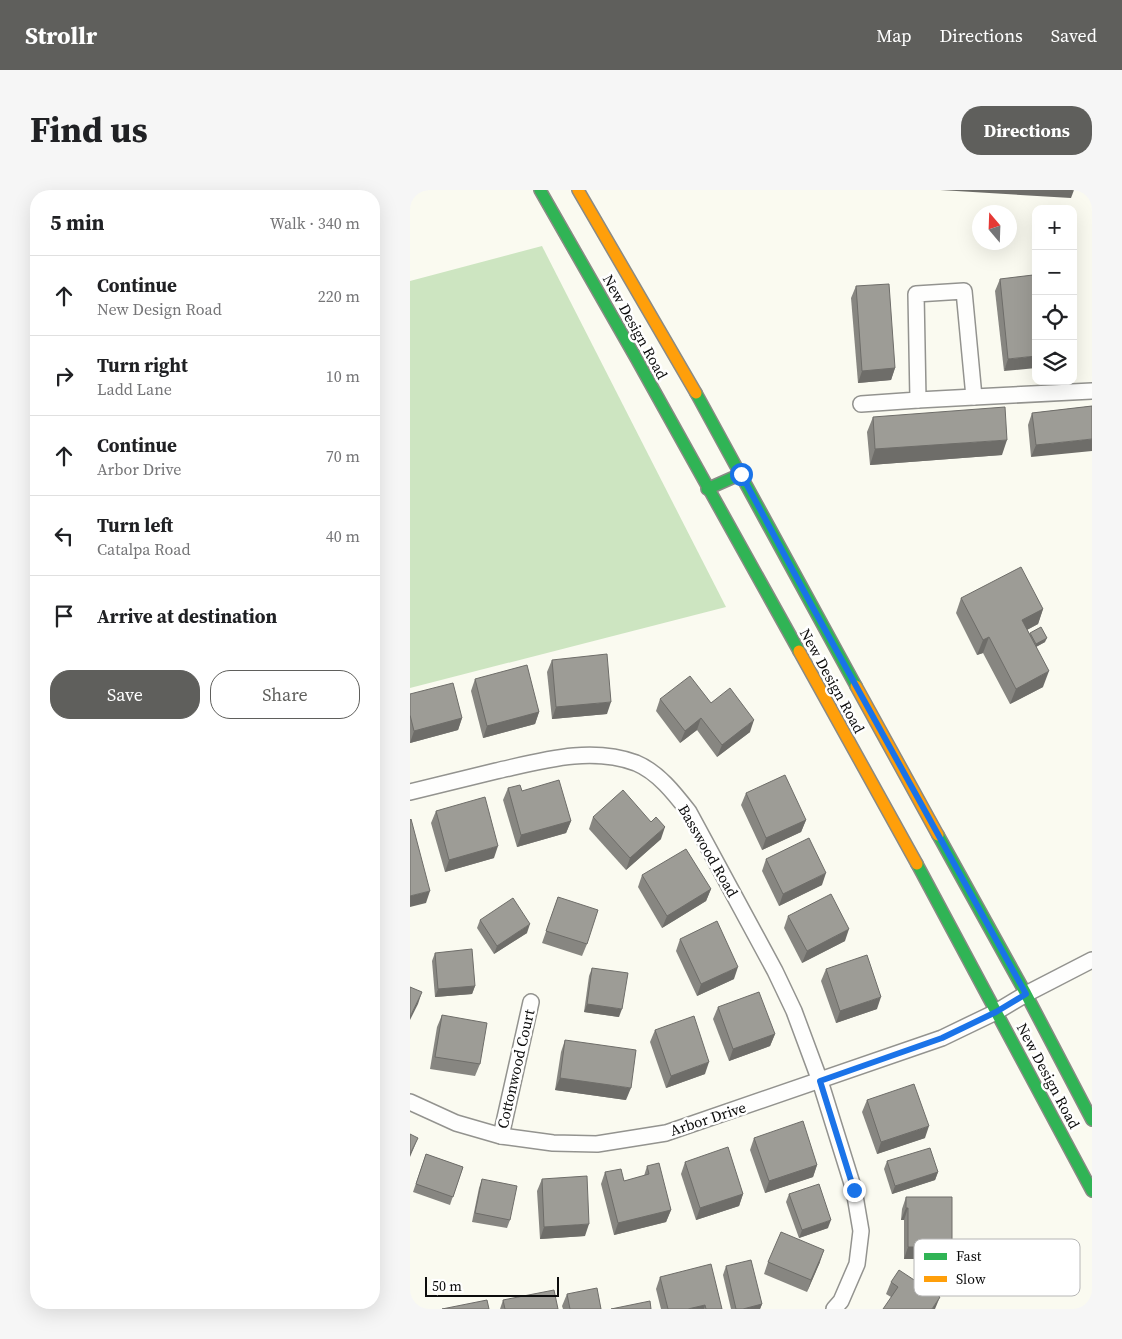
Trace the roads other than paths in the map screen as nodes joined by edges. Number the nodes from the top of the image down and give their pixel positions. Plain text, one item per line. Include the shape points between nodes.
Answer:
1 (540, 190) edge
2 (578, 190) edge
3 (1092, 391) edge
4 (974, 397) junction
5 (918, 400) junction
6 (861, 404) dead end
7 (741, 474) junction
8 (707, 489) junction
9 (410, 792) edge
10 (1092, 960) edge
11 (1026, 994) junction
12 (531, 1002) dead end
13 (996, 1012) junction
14 (820, 1081) junction
15 (410, 1102) edge
16 (1092, 1120) edge
17 (500, 1136) junction
18 (1092, 1191) edge
19 (834, 1309) edge

1 - 8 main road, New Design Road
2 - 7 main road, New Design Road
3 - 4 street
4 - 5 street
4 - 5 street via 964,291 916,294
5 - 6 street
7 - 8 main road
7 - 11 main road, New Design Road
8 - 13 main road, New Design Road
9 - 14 street, Basswood Road via 553,758 584,755 636,764 653,774 689,812 775,971
10 - 11 street, Arbor Drive
11 - 13 street, Arbor Drive
11 - 16 main road, New Design Road
12 - 17 street, Cottonwood Court
13 - 14 street, Arbor Drive via 942,1038
13 - 18 main road, New Design Road
14 - 17 street, Arbor Drive via 666,1133 597,1144 554,1143
14 - 19 street, Basswood Road via 854,1190 861,1231 857,1264 841,1301
15 - 17 street, Arbor Drive via 456,1123

